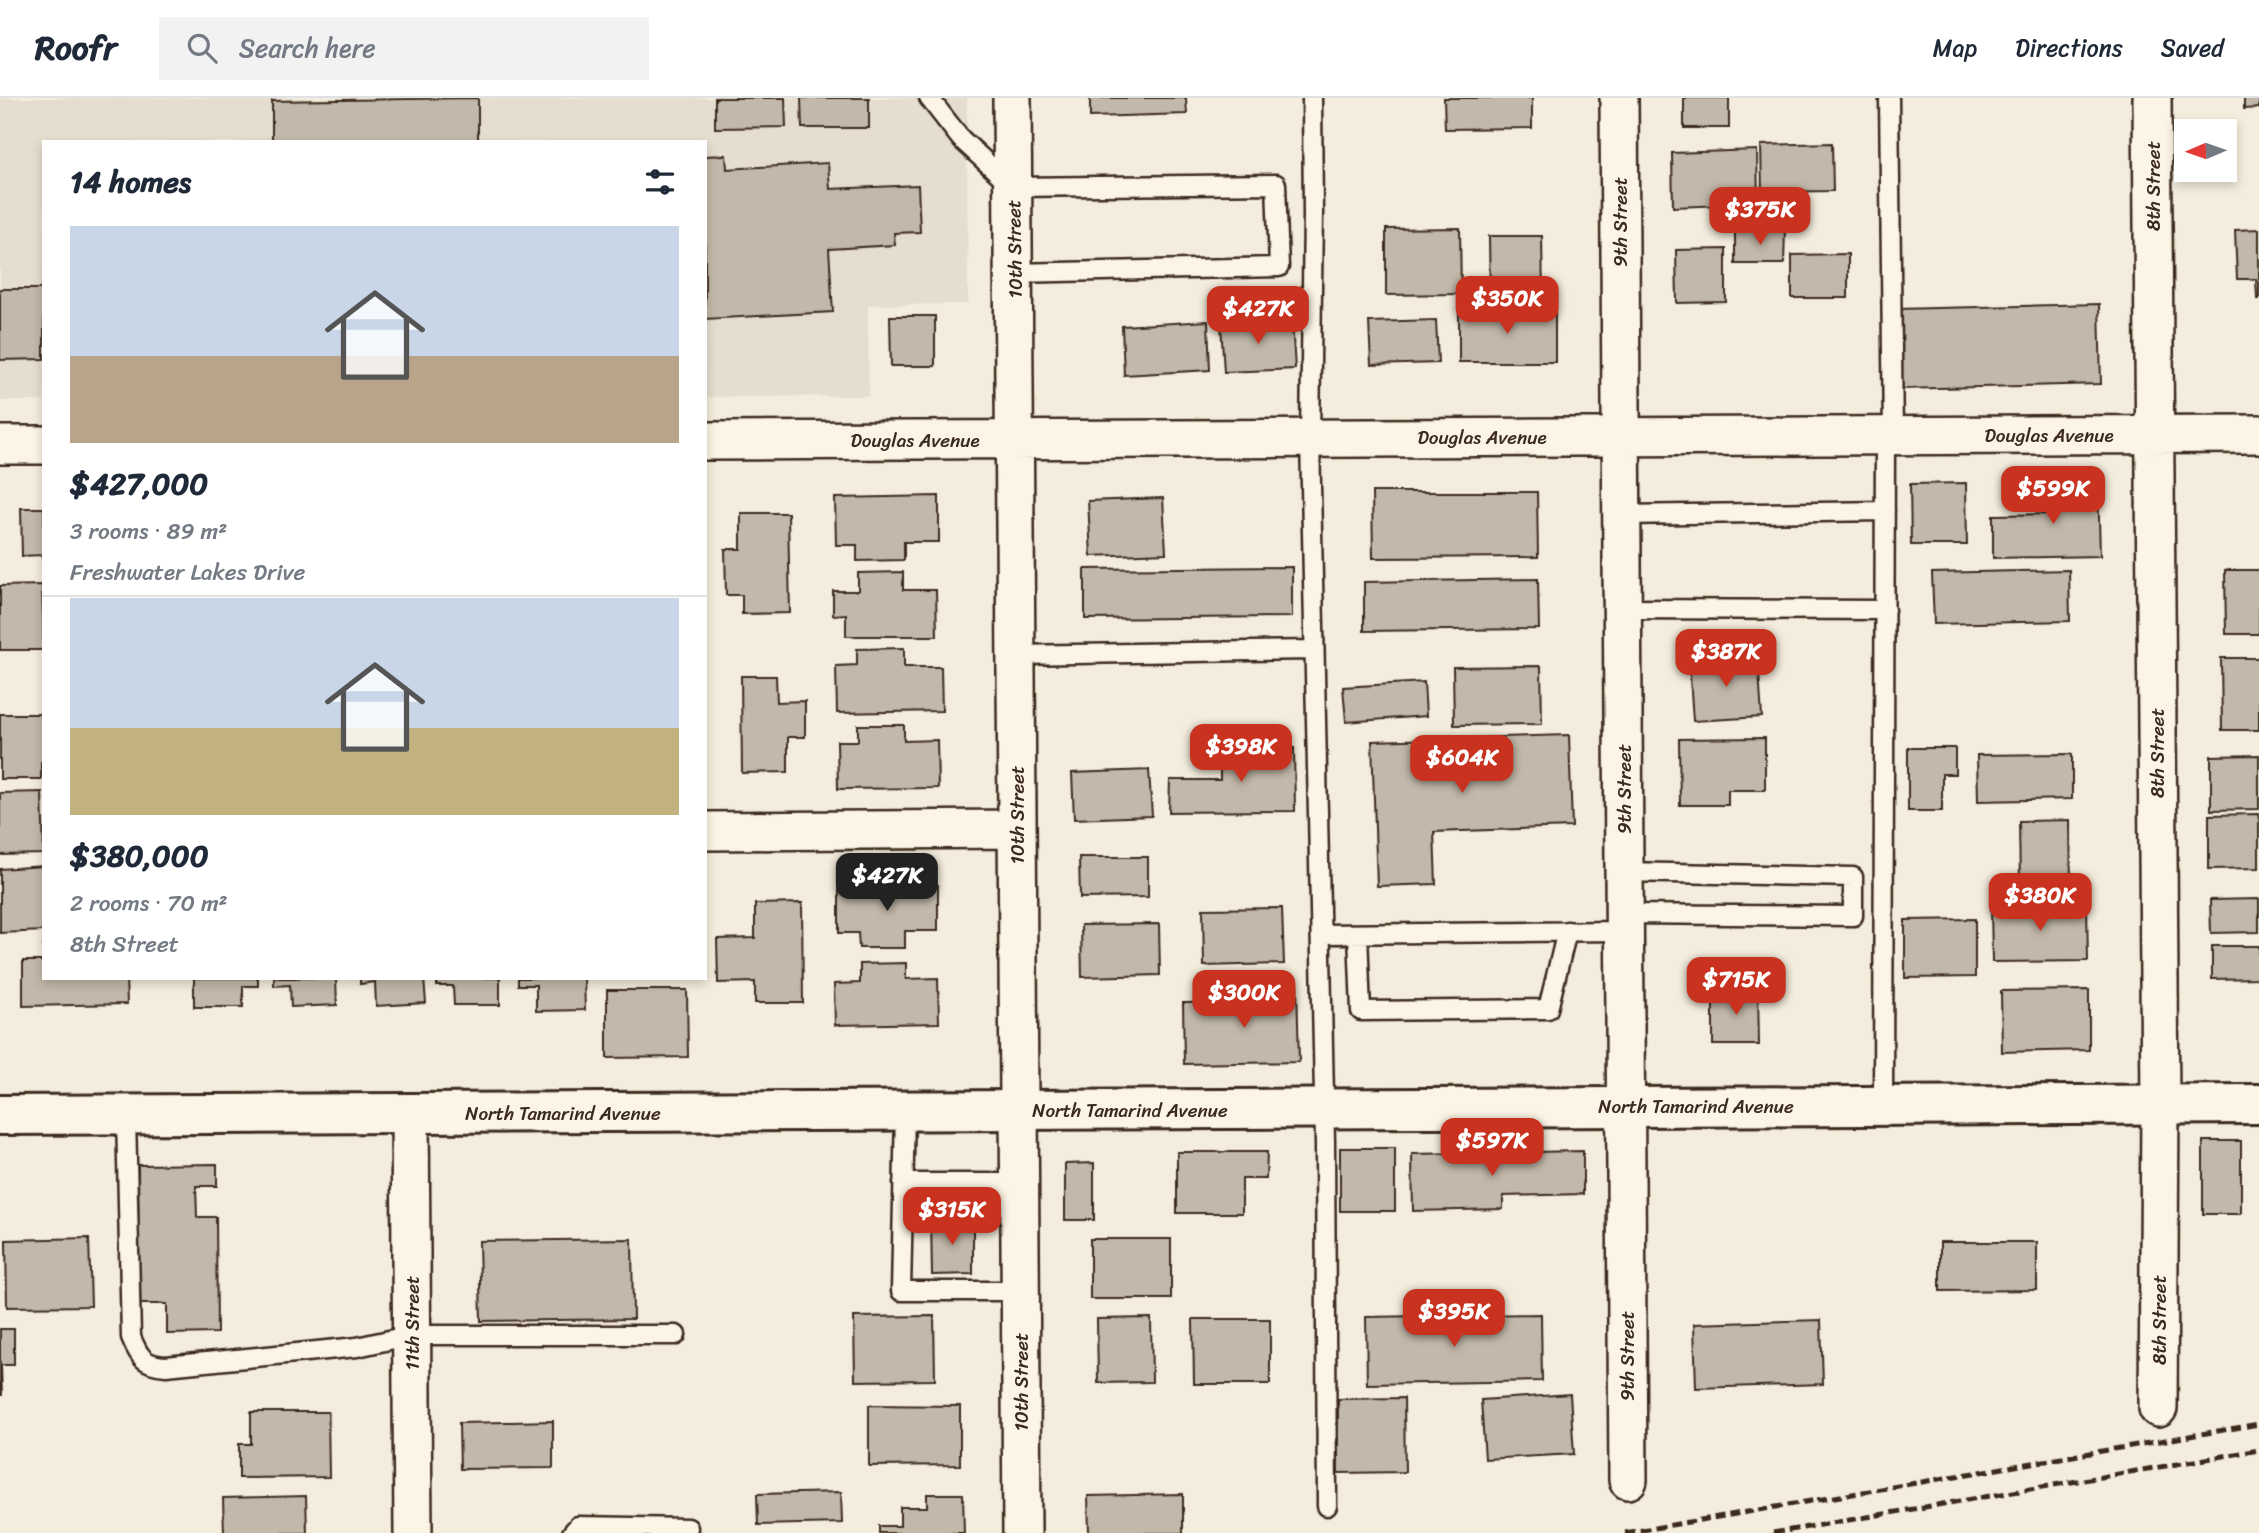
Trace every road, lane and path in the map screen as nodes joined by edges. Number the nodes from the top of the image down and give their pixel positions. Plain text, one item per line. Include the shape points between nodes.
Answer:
1 (929, 98) edge
2 (1012, 98) edge
3 (1312, 98) edge
4 (1619, 98) edge
5 (1889, 98) edge
6 (2152, 98) edge
7 (1013, 187) junction
8 (1014, 274) junction
9 (2155, 434) junction
10 (2259, 434) edge
11 (1889, 435) junction
12 (1621, 437) junction
13 (1310, 438) junction
14 (1015, 440) junction
15 (707, 441) edge
16 (0, 445) edge
17 (42, 445) edge
18 (1885, 511) junction
19 (1622, 515) junction
20 (1622, 609) junction
21 (1885, 610) junction
22 (1314, 650) junction
23 (1016, 655) junction
24 (1017, 829) junction
25 (707, 831) edge
26 (1624, 872) junction
27 (1625, 923) junction
28 (1567, 931) junction
29 (1321, 934) junction
30 (1358, 934) junction
31 (2259, 1104) edge
32 (1883, 1105) junction
33 (2160, 1105) junction
34 (1626, 1107) junction
35 (1324, 1108) junction
36 (1019, 1110) junction
37 (905, 1111) junction
38 (410, 1113) junction
39 (0, 1115) edge
40 (126, 1115) junction
41 (1020, 1182) junction
42 (903, 1183) junction
43 (1021, 1291) junction
44 (412, 1335) junction
45 (676, 1335) dead end
46 (2158, 1408) dead end
47 (1628, 1480) dead end
48 (1327, 1506) dead end
49 (688, 1528) dead end
50 (413, 1533) edge
51 (572, 1533) edge
52 (1022, 1533) edge

1 - 7 lane via 961,139
2 - 7 street, 10th Street
3 - 13 lane
4 - 12 street, 9th Street
5 - 11 lane
6 - 9 street, 8th Street
7 - 8 street, 10th Street
7 - 8 lane via 1276,184 1279,267
8 - 14 street, 10th Street
9 - 10 street, Douglas Avenue
9 - 11 street, Douglas Avenue
9 - 33 street, 8th Street
11 - 12 street, Douglas Avenue
11 - 18 lane
12 - 13 street, Douglas Avenue
12 - 19 street, 9th Street
13 - 14 street, Douglas Avenue
13 - 22 lane
14 - 15 street, Douglas Avenue
14 - 23 street, 10th Street
16 - 17 street
18 - 19 lane
18 - 21 lane
19 - 20 street, 9th Street
20 - 21 lane
20 - 26 street, 9th Street
21 - 32 lane
22 - 23 lane
22 - 29 lane
23 - 24 street, 10th Street
24 - 25 street
24 - 36 street, 10th Street
26 - 27 street, 9th Street
26 - 27 lane via 1853,877 1853,916
27 - 28 lane
27 - 34 street, 9th Street
28 - 30 lane
28 - 30 lane via 1548,1009 1494,1010 1361,1011
29 - 30 lane
29 - 35 lane
31 - 33 street, North Tamarind Avenue
32 - 33 street, North Tamarind Avenue
32 - 34 street, North Tamarind Avenue
33 - 46 street, 8th Street
34 - 35 street, North Tamarind Avenue
34 - 47 street, 9th Street
35 - 36 street, North Tamarind Avenue
35 - 48 lane
36 - 37 street, North Tamarind Avenue
36 - 41 street, 10th Street
37 - 38 street, North Tamarind Avenue
37 - 42 lane
38 - 40 street, North Tamarind Avenue
38 - 44 street, 11th Street
39 - 40 street, North Tamarind Avenue
40 - 44 lane via 131,1337 142,1359 166,1367 357,1347
41 - 42 lane
41 - 43 street, 10th Street
42 - 43 lane via 901,1291
43 - 52 street, 10th Street
44 - 45 lane
44 - 50 street, 11th Street
49 - 51 lane via 578,1526

